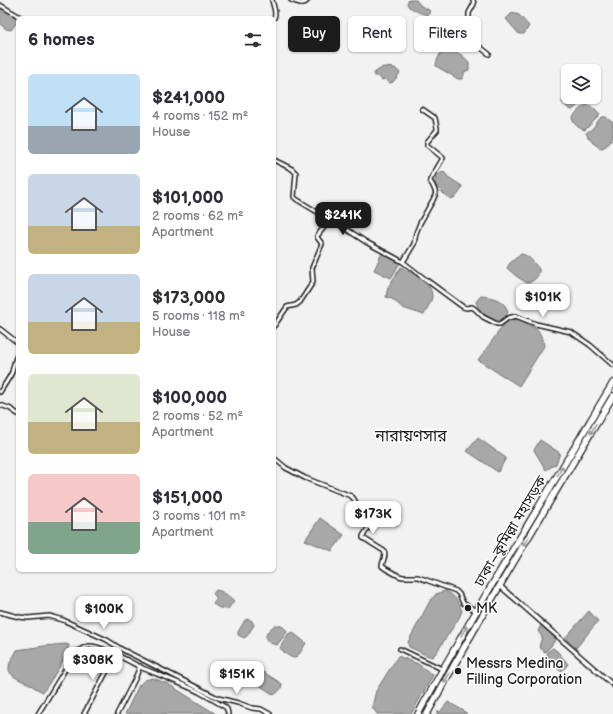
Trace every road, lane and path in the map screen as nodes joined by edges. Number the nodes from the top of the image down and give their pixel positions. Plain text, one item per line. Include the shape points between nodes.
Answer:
1 (272, 0) edge
2 (291, 0) edge
3 (308, 0) edge
4 (473, 0) edge
5 (0, 4) edge
6 (19, 16) edge
7 (275, 16) edge
8 (489, 54) dead end
9 (422, 109) dead end
10 (276, 161) edge
11 (330, 220) junction
12 (403, 262) junction
13 (276, 323) edge
14 (0, 329) edge
15 (16, 341) edge
16 (16, 357) edge
17 (613, 365) edge
18 (613, 383) edge
19 (0, 392) edge
20 (613, 396) edge
21 (0, 405) edge
22 (16, 413) edge
23 (597, 417) junction
24 (276, 460) edge
25 (500, 586) junction
26 (476, 611) junction
27 (0, 612) edge
28 (455, 648) junction
29 (400, 649) dead end
30 (462, 651) junction
31 (116, 654) junction
32 (140, 666) junction
33 (442, 669) junction
34 (613, 685) edge
35 (38, 714) edge
36 (84, 714) edge
37 (117, 714) edge
38 (228, 714) edge
39 (270, 714) edge
40 (418, 714) edge
41 (427, 714) edge

1 - 7 street
2 - 3 street via 301,4
4 - 8 street via 474,4 468,13 469,22 464,33
5 - 6 street
9 - 12 street via 435,118 437,128 427,145 443,158 430,180 436,193 416,232 414,244
10 - 11 street via 296,173 294,197
11 - 12 street
11 - 13 street via 317,236 322,244 312,268 313,282 300,302 287,307
12 - 17 street via 463,307 472,307 483,317 497,324 516,316 536,324 571,332
14 - 15 street
16 - 19 street
18 - 23 highway, ঢাকা–কুমিল্লা মহাসড়ক
20 - 23 highway, ঢাকা–কুমিল্লা মহাসড়ক
21 - 22 street
23 -> 25 highway, ঢাকা–কুমিল্লা মহাসড়ক
26 -> 23 highway, ঢাকা–কুমিল্লা মহাসড়ক
24 - 26 street via 305,478 351,496 359,510 372,522 363,538 384,551 384,568 403,577 418,577 456,591 463,603
25 - 30 highway, ঢাকা–কুমিল্লা মহাসড়ক
25 - 34 street
28 -> 26 highway, ঢাকা–কুমিল্লা মহাসড়ক
27 - 39 street via 18,617 49,616 63,620 218,698 261,709
28 - 30 highway
28 - 33 highway, ঢাকা–কুমিল্লা মহাসড়ক
29 - 33 street
30 -> 41 highway, ঢাকা–কুমিল্লা মহাসড়ক
31 - 32 street
31 - 35 street via 90,646 78,651
31 - 36 street
32 - 37 street
32 - 38 street via 226,707
33 - 40 highway, ঢাকা–কুমিল্লা মহাসড়ক

